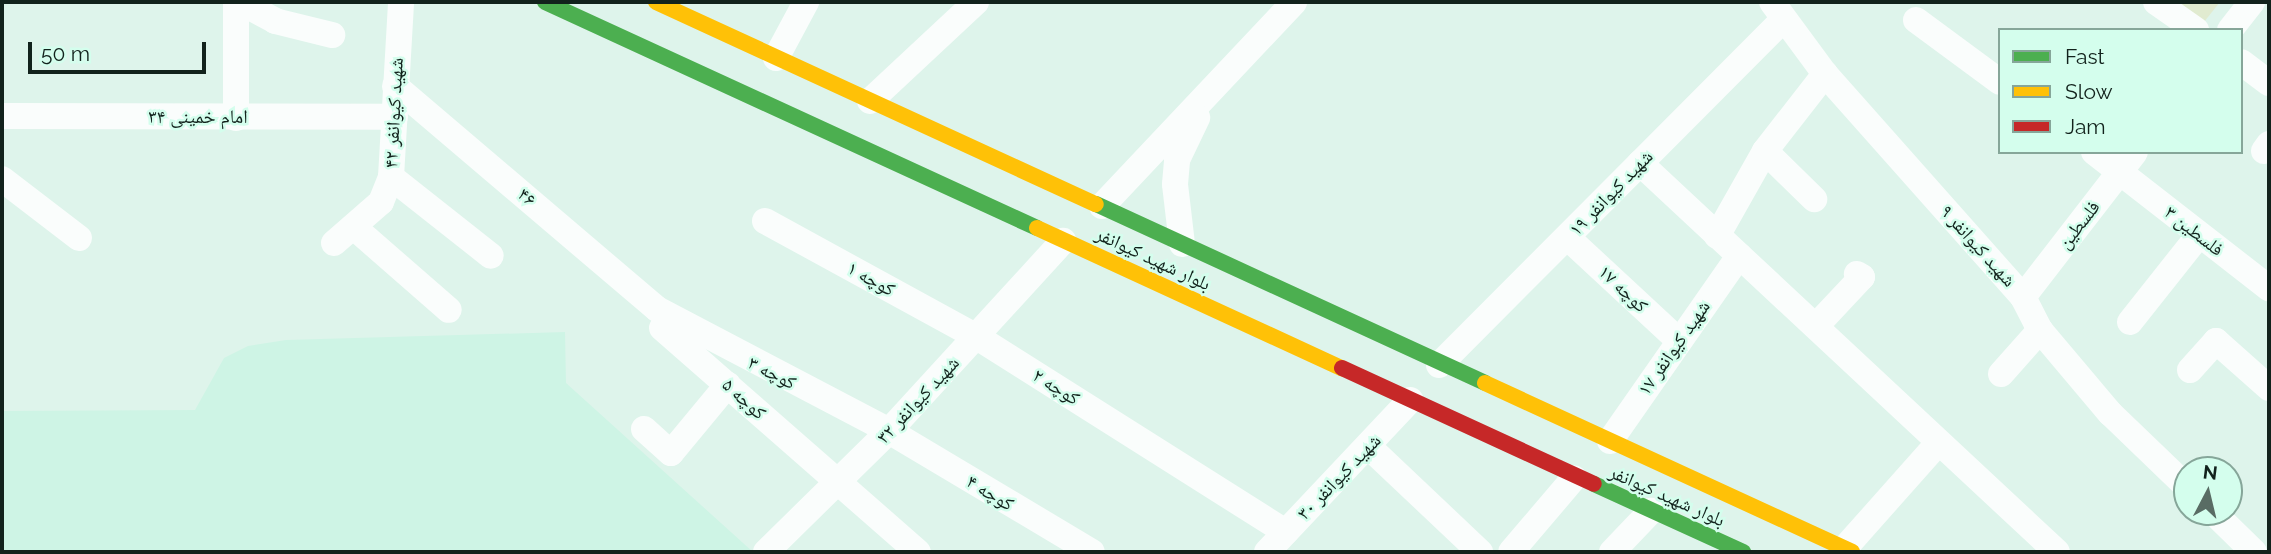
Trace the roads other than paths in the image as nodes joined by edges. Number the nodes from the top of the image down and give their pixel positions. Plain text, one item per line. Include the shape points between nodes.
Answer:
1 (238, 2) edge
2 (401, 2) edge
3 (545, 2) edge
4 (656, 2) edge
5 (806, 2) edge
6 (975, 2) edge
7 (1294, 2) edge
8 (2157, 2) edge
9 (2252, 2) edge
10 (1777, 11) edge
11 (299, 12) edge
12 (1916, 20) dead end
13 (2193, 28) edge
14 (2232, 28) edge
15 (332, 36) dead end
16 (776, 58) junction
17 (2243, 64) edge
18 (1825, 74) junction
19 (1998, 81) edge
20 (2269, 83) edge
21 (395, 86) junction
22 (1209, 94) junction
23 (870, 101) junction
24 (2, 116) edge
25 (395, 117) junction
26 (236, 118) junction
27 (1765, 151) junction
28 (2101, 154) edge
29 (2128, 162) edge
30 (1640, 163) junction
31 (391, 177) junction
32 (2, 179) edge
33 (1814, 199) dead end
34 (1101, 206) junction
35 (765, 221) dead end
36 (2199, 235) junction
37 (1717, 236) junction
38 (79, 238) dead end
39 (1568, 238) junction
40 (1063, 242) junction
41 (1182, 244) junction
42 (491, 256) dead end
43 (1739, 256) junction
44 (1857, 274) dead end
45 (2269, 288) edge
46 (2023, 297) junction
47 (449, 310) dead end
48 (653, 313) joint
49 (2130, 322) dead end
50 (1816, 326) junction
51 (2040, 330) junction
52 (685, 337) junction
53 (977, 337) junction
54 (1678, 340) junction
55 (1440, 365) junction
56 (2190, 370) dead end
57 (2001, 374) dead end
58 (727, 384) junction
59 (2269, 388) edge
60 (1410, 400) junction
61 (644, 429) dead end
62 (889, 431) junction
63 (1610, 441) junction
64 (1938, 443) junction
65 (1369, 447) junction
66 (2173, 474) edge
67 (1574, 478) junction
68 (838, 483) junction
69 (1651, 511) junction
70 (2227, 526) edge
71 (1284, 543) edge
72 (781, 548) edge
73 (1848, 551) edge
74 (918, 552) edge
75 (1092, 552) edge
76 (1480, 552) edge
77 (1511, 552) edge
78 (1612, 552) edge
79 (1743, 552) edge
80 (2057, 552) edge
81 (2254, 552) edge

1 - 11 street via 275,21
1 - 26 street
2 - 21 street, شهید کیوانفر ۴۲
3 - 40 main road, بلوار شهید کیوانفر
4 - 16 main road, بلوار شهید کیوانفر
5 - 16 street
6 - 23 street
7 - 22 street
8 - 13 street
9 - 14 street
10 - 18 street, شهید کیوانفر ۹
10 - 30 street, شهید کیوانفر ۱۹
11 - 15 street
12 - 19 street
16 - 23 main road, بلوار شهید کیوانفر
17 - 20 street
18 - 27 street
18 - 46 street, شهید کیوانفر ۹
21 - 25 street, شهید کیوانفر ۴۲
21 - 48 street, ۴۶
22 - 34 street
22 - 41 street via 1177,160
23 - 34 main road, بلوار شهید کیوانفر
24 - 26 street, امام خمینی ۳۴
25 - 26 street, امام خمینی ۳۴
25 - 31 street, شهید کیوانفر ۴۲
27 - 33 street
27 - 37 street
28 - 29 street, فلسطین ۳
29 - 36 street, فلسطین ۳
29 - 46 street, فلسطین
30 - 37 street
30 - 39 street, شهید کیوانفر ۱۹
31 - 42 street
31 - 47 street, شهید کیوانفر ۴۲ via 382,202 345,236
32 - 38 street
34 - 41 main road, بلوار شهید کیوانفر
35 - 53 street, کوچه ۱
36 - 45 street, فلسطین ۳
36 - 49 street
37 - 43 street
39 - 54 street, کوچه ۱۷
39 - 55 street, شهید کیوانفر ۱۹
40 - 53 street, شهید کیوانفر ۳۲
40 - 60 main road, بلوار شهید کیوانفر
41 - 55 main road, بلوار شهید کیوانفر
43 - 50 street
43 - 54 street, شهید کیوانفر ۱۷
44 - 50 street via 1862,277
46 - 51 street, شهید کیوانفر ۹
48 - 52 street, کوچه ۳
50 - 64 street
51 - 57 street
51 - 66 street, شهید کیوانفر ۹ via 2110,413
52 - 58 street, کوچه ۵
52 - 62 street, کوچه ۳
53 - 62 street, شهید کیوانفر ۳۲
53 - 71 street, کوچه ۲ via 1135,436
54 - 63 street, شهید کیوانفر ۱۷
55 - 63 main road, بلوار شهید کیوانفر
56 - 59 street via 2216,341
58 - 61 street via 671,453
58 - 68 street, کوچه ۵
60 - 65 street, شهید کیوانفر ۳۰
60 - 67 main road, بلوار شهید کیوانفر
62 - 68 street, شهید کیوانفر ۳۲
62 - 75 street, کوچه ۴
63 - 73 main road, بلوار شهید کیوانفر
64 - 73 street
64 - 80 street
65 - 71 street, شهید کیوانفر ۳۰
65 - 76 street
67 - 69 main road, بلوار شهید کیوانفر
67 - 77 street
68 - 72 street, شهید کیوانفر ۳۲
68 - 74 street, کوچه ۵
69 - 78 street
69 - 79 main road, بلوار شهید کیوانفر
70 - 81 street

